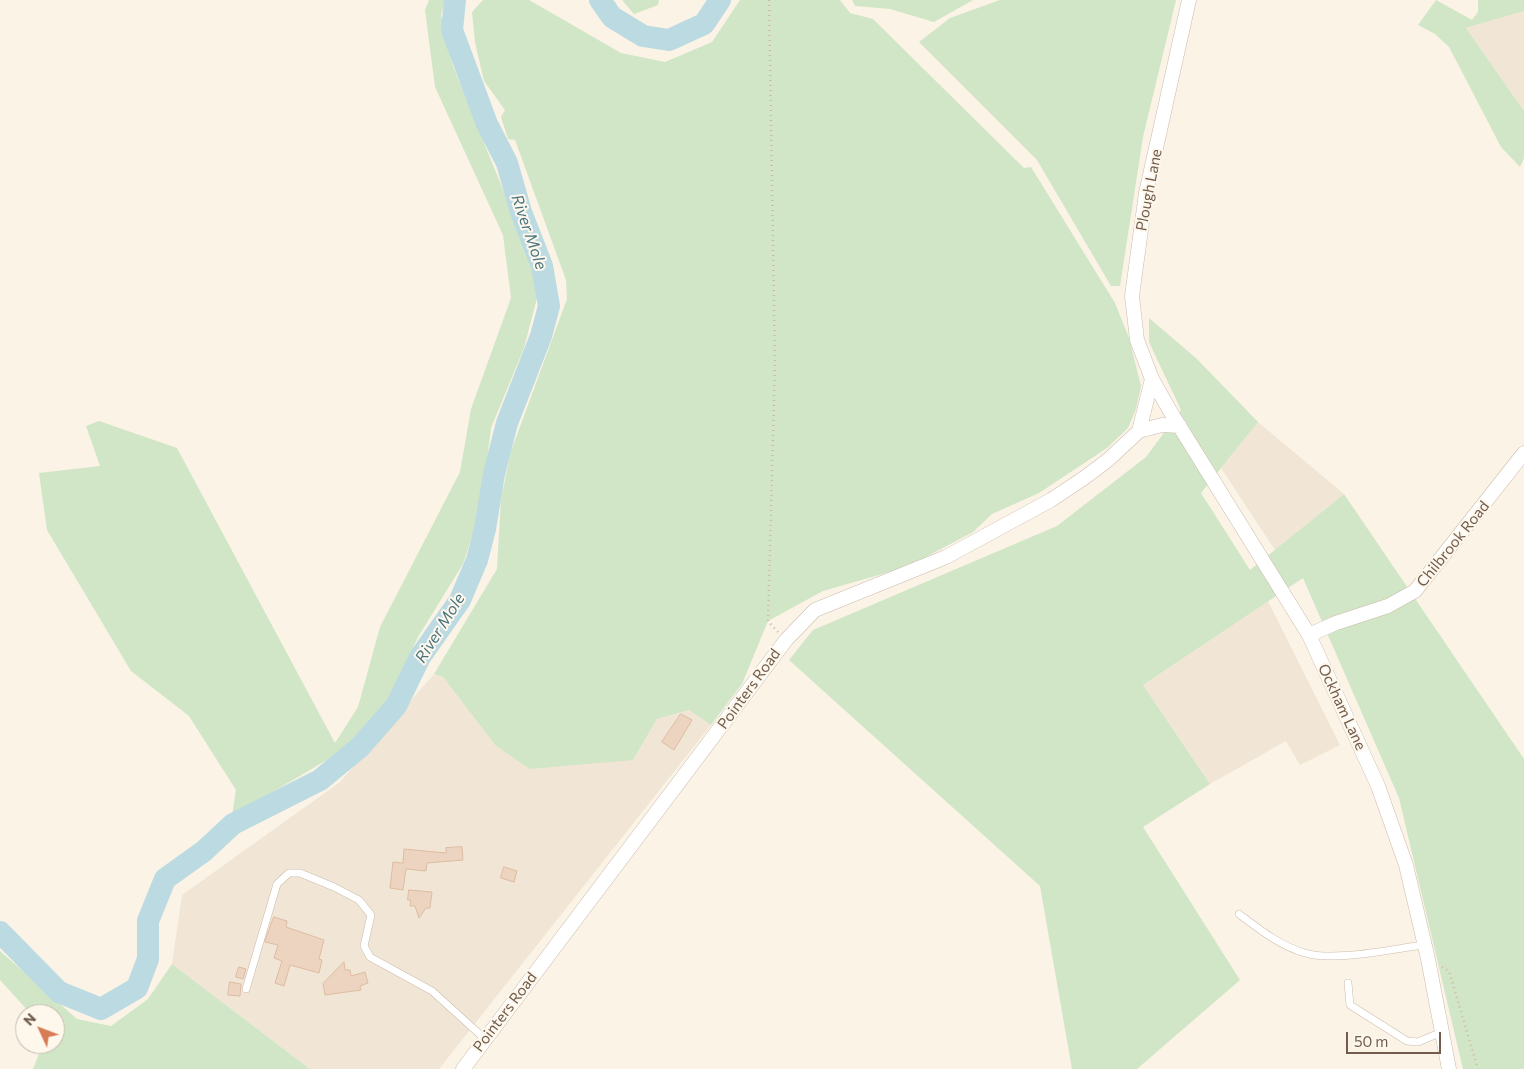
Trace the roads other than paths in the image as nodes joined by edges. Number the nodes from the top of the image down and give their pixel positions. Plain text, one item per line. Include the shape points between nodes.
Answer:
1 (1189, 0) edge
2 (1152, 379) junction
3 (1180, 426) junction
4 (1139, 431) junction
5 (1524, 453) edge
6 (1309, 635) junction
7 (1239, 914) dead end
8 (1426, 952) junction
9 (1348, 983) dead end
10 (246, 989) dead end
11 (1442, 1032) junction
12 (485, 1040) junction
13 (463, 1069) edge
14 (1449, 1069) edge

1 - 2 street, Plough Lane via 1146,193 1132,296 1137,340
2 - 3 street, Ockham Lane
2 - 4 street
3 - 4 street, Pointers Road via 1162,425
3 - 6 street, Ockham Lane
4 - 12 street, Pointers Road via 1108,460 1052,500 946,556 815,610 786,640
5 - 6 street, Chilbrook Road via 1415,591 1388,606
6 - 8 street, Ockham Lane via 1378,786 1397,836
7 - 8 lane via 1279,941 1307,954 1328,957
8 - 11 street, Ockham Lane
9 - 11 lane via 1350,1005 1402,1039 1418,1042
10 - 12 lane via 277,884 289,873 300,873 359,900 371,915 364,946 370,957 432,991
11 - 14 street, Ockham Lane
12 - 13 street, Pointers Road

